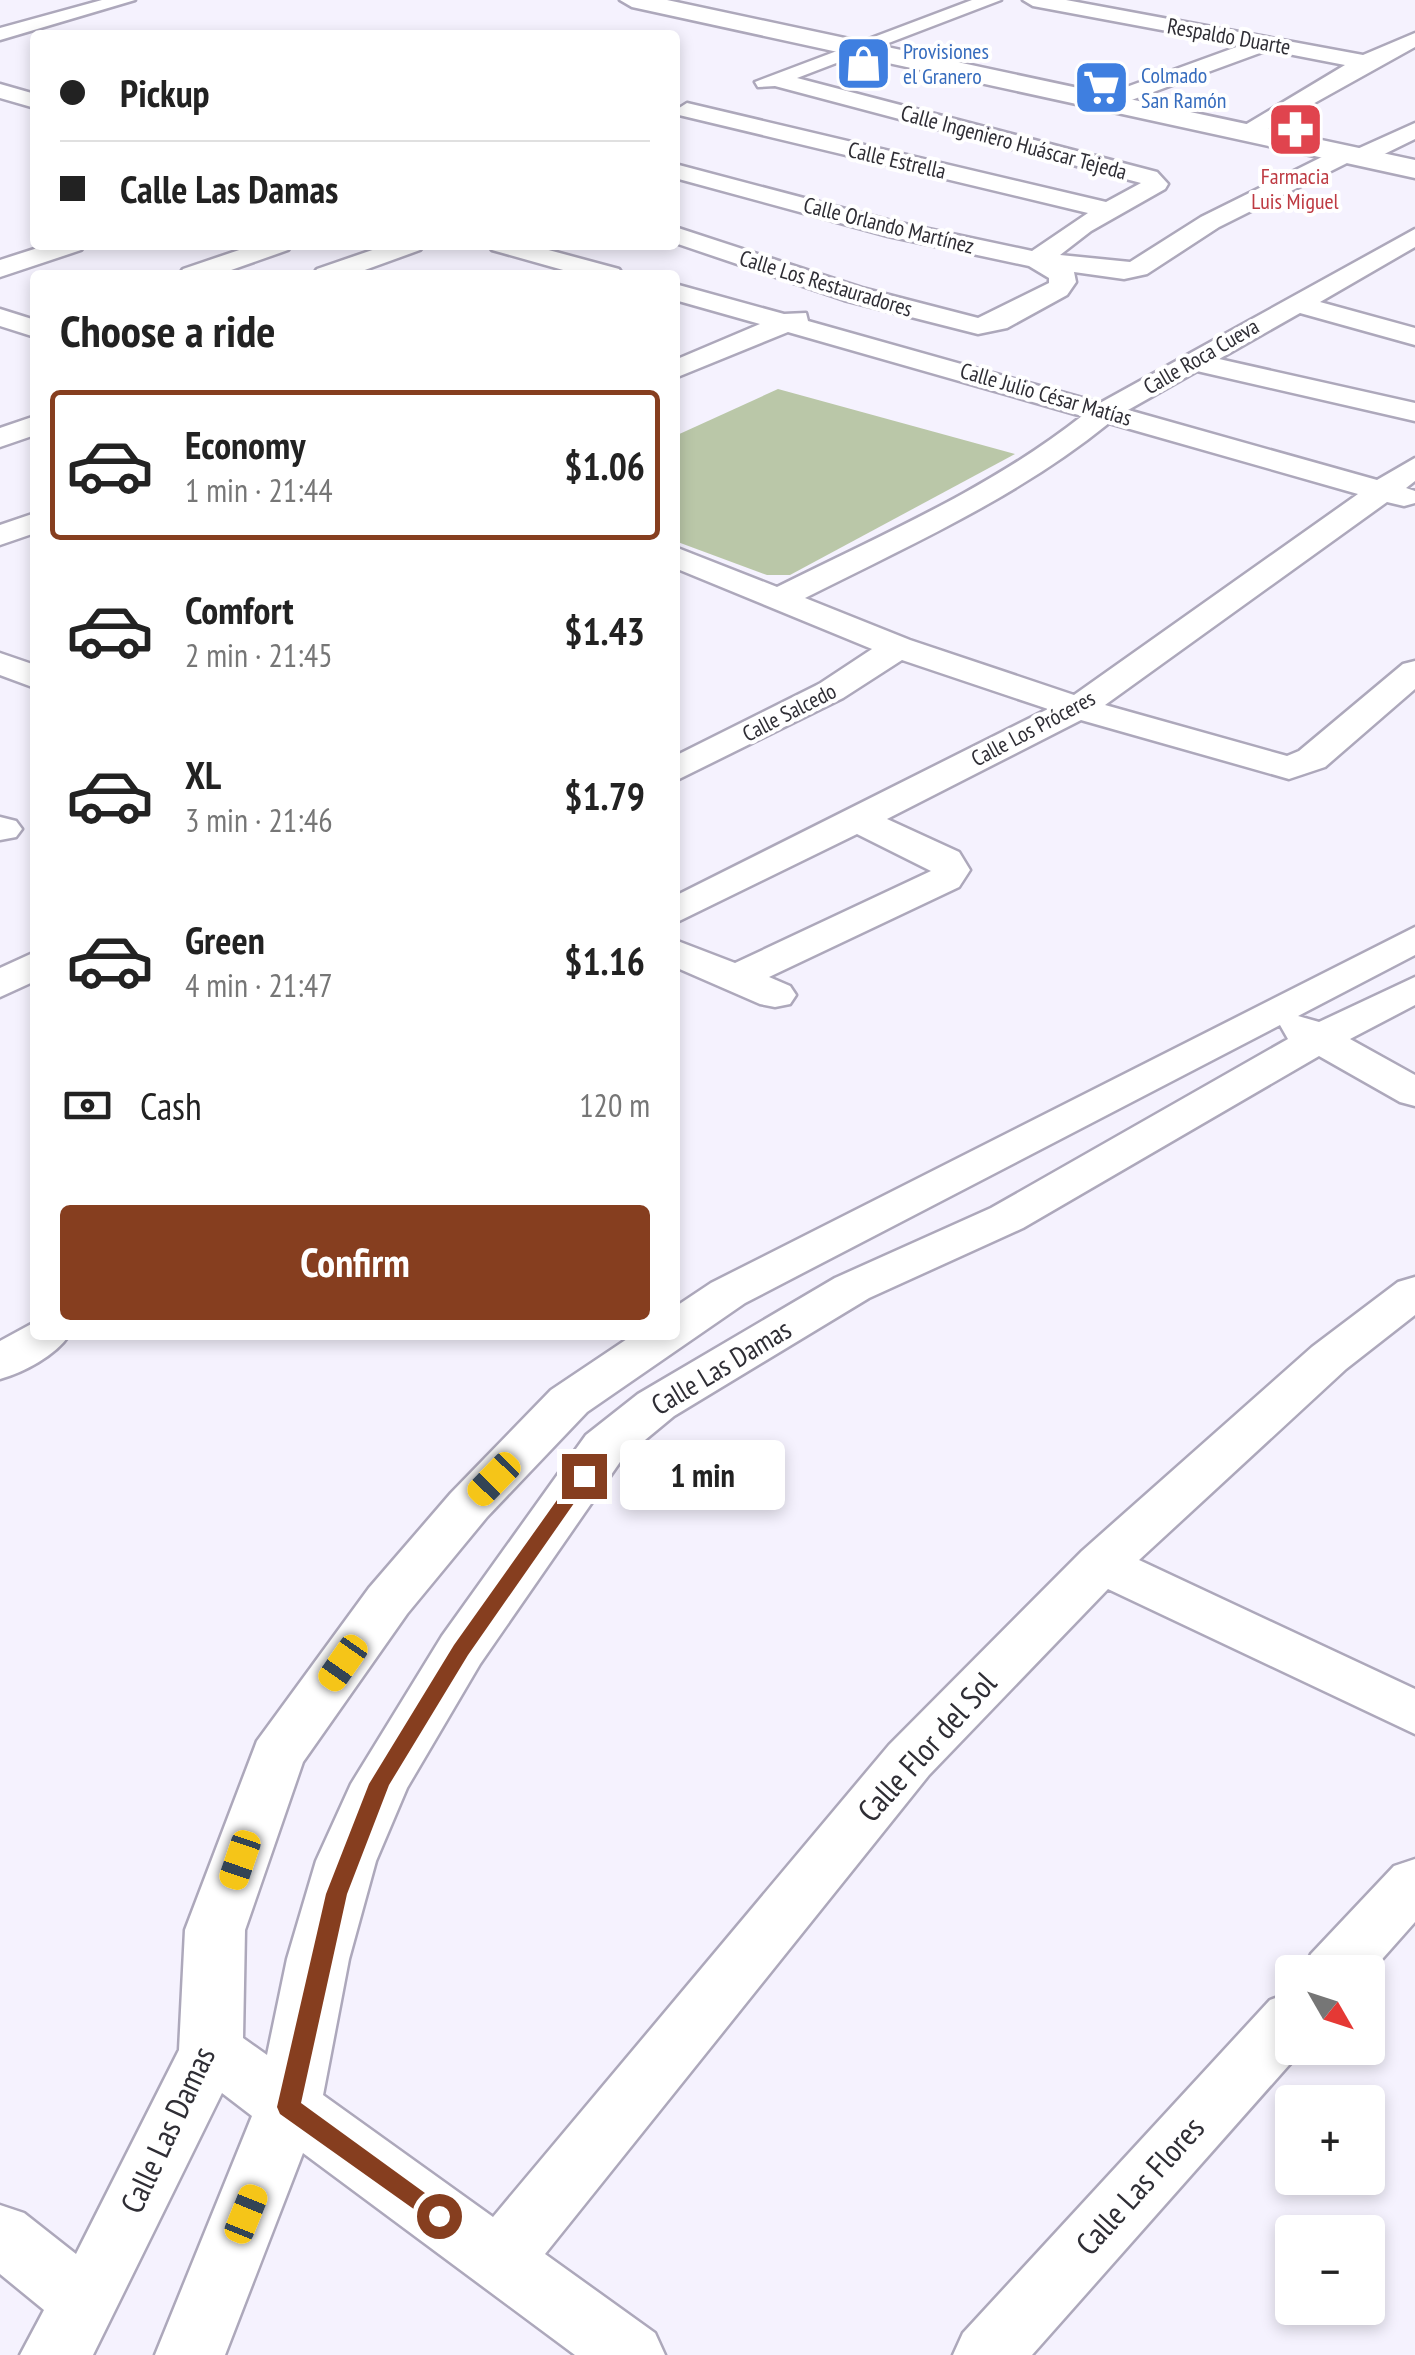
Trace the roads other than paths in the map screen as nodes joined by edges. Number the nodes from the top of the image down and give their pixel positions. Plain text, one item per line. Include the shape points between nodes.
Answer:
1 (125, 0) edge
2 (632, 0) edge
3 (991, 0) edge
4 (1033, 0) edge
5 (1209, 8) dead end
6 (1176, 26) junction
7 (0, 34) edge
8 (1415, 40) edge
9 (1268, 42) junction
10 (855, 49) junction
11 (1365, 62) junction
12 (774, 79) junction
13 (0, 91) edge
14 (30, 100) edge
15 (1107, 102) junction
16 (681, 112) edge
17 (1415, 130) edge
18 (1248, 133) junction
19 (1353, 156) junction
20 (1415, 169) edge
21 (680, 172) edge
22 (1108, 210) junction
23 (680, 237) edge
24 (1415, 237) edge
25 (57, 250) edge
26 (264, 250) edge
27 (396, 250) edge
28 (519, 250) edge
29 (548, 258) junction
30 (1037, 260) junction
31 (0, 269) edge
32 (206, 270) edge
33 (340, 270) edge
34 (518, 270) edge
35 (592, 270) edge
36 (680, 293) edge
37 (853, 294) junction
38 (1295, 304) junction
39 (0, 318) edge
40 (788, 322) junction
41 (30, 328) edge
42 (30, 332) edge
43 (1415, 337) edge
44 (0, 343) edge
45 (1190, 361) junction
46 (680, 368) edge
47 (1106, 411) junction
48 (1415, 412) edge
49 (30, 427) edge
50 (0, 438) edge
51 (1415, 467) edge
52 (1383, 489) junction
53 (1415, 501) edge
54 (30, 524) edge
55 (0, 536) edge
56 (680, 559) edge
57 (782, 598) junction
58 (30, 642) edge
59 (898, 647) junction
60 (0, 655) edge
61 (0, 663) edge
62 (1415, 671) edge
63 (30, 676) edge
64 (1078, 708) junction
65 (680, 768) edge
66 (856, 819) junction
67 (680, 909) edge
68 (1415, 939) edge
69 (680, 954) edge
70 (30, 967) edge
71 (734, 978) junction
72 (0, 985) edge
73 (1415, 989) edge
74 (775, 995) dead end
75 (1268, 1012) junction
76 (1318, 1039) junction
77 (1415, 1093) edge
78 (1415, 1292) edge
79 (680, 1326) edge
80 (37, 1340) edge
81 (659, 1340) edge
82 (0, 1364) edge
83 (568, 1401) junction
84 (629, 1424) junction
85 (1101, 1564) junction
86 (1415, 1713) edge
87 (1406, 1907) edge
88 (1352, 1955) edge
89 (1275, 2037) edge
90 (211, 2050) junction
91 (288, 2107) junction
92 (0, 2234) edge
93 (499, 2260) junction
94 (70, 2329) edge
95 (190, 2355) edge
96 (630, 2355) edge
97 (988, 2355) edge

1 - 7 street
2 - 10 street
3 - 10 street
4 - 6 street, Respaldo Duarte
5 - 6 street
6 - 9 street, Respaldo Duarte
8 - 11 street
9 - 11 street, Respaldo Duarte
9 - 15 street
10 - 12 street
10 - 15 street
11 - 18 street
12 - 16 street
12 - 22 street, Calle Ingeniero Huáscar Tejeda via 1156,180
13 - 14 street
15 - 18 street
16 - 22 street, Calle Estrella
17 - 19 street
18 - 19 street
19 - 20 street
19 - 30 street, Calle Orlando Martínez via 1210,222 1138,268
21 - 30 street, Calle Orlando Martínez
22 - 30 street, Calle Ingeniero Huáscar Tejeda
23 - 37 street, Calle Los Restauradores
24 - 38 street, Calle Roca Cueva
25 - 31 street
26 - 32 street
27 - 33 street
28 - 29 street
29 - 34 street
29 - 35 street
30 - 37 street, Calle Los Restauradores via 1062,274 1058,289 978,326
36 - 40 street, Calle Julio César Matías
37 - 40 street
38 - 43 street
38 - 45 street, Calle Roca Cueva
39 - 41 street
40 - 46 street
40 - 47 street, Calle Julio César Matías
42 - 44 street
45 - 47 street, Calle Roca Cueva
45 - 48 street
47 - 52 street, Calle Julio César Matías
47 - 57 street, Calle Roca Cueva via 1050,456 976,499
49 - 50 street
51 - 52 street, Calle Los Próceres
52 - 53 street, Calle Julio César Matías
52 - 64 street, Calle Los Próceres
54 - 55 street
56 - 57 street
57 - 59 street
58 - 60 street
59 - 64 street
59 - 65 street, Calle Salcedo via 831,692
61 - 63 street
62 - 64 street via 1312,759 1289,768
64 - 66 street, Calle Los Próceres
66 - 67 street, Calle Los Próceres
66 - 71 street via 945,860 952,870
68 - 75 street, Calle Las Damas
69 - 71 street
70 - 72 street
71 - 74 street
73 - 76 street, Calle Las Damas
75 - 76 street
75 - 79 street, Calle Las Damas via 728,1293
76 - 77 street
76 - 84 street, Calle Las Damas via 1008,1218 852,1288
78 - 85 street, Calle Flor del Sol via 1329,1358
80 - 82 street
81 - 83 street, Calle Las Damas
83 - 84 street
83 - 90 street, Calle Las Damas via 388,1601 277,1756 215,1930
84 - 91 street, Calle Las Damas via 604,1447 461,1650 380,1784 341,1878
85 - 86 street
85 - 93 street, Calle Flor del Sol via 909,1760
87 - 88 street
89 - 97 street, Calle Las Flores
90 - 91 street
90 - 94 street, Calle Las Damas
91 - 93 street
91 - 95 street, Calle Las Damas
92 - 94 street
93 - 96 street

